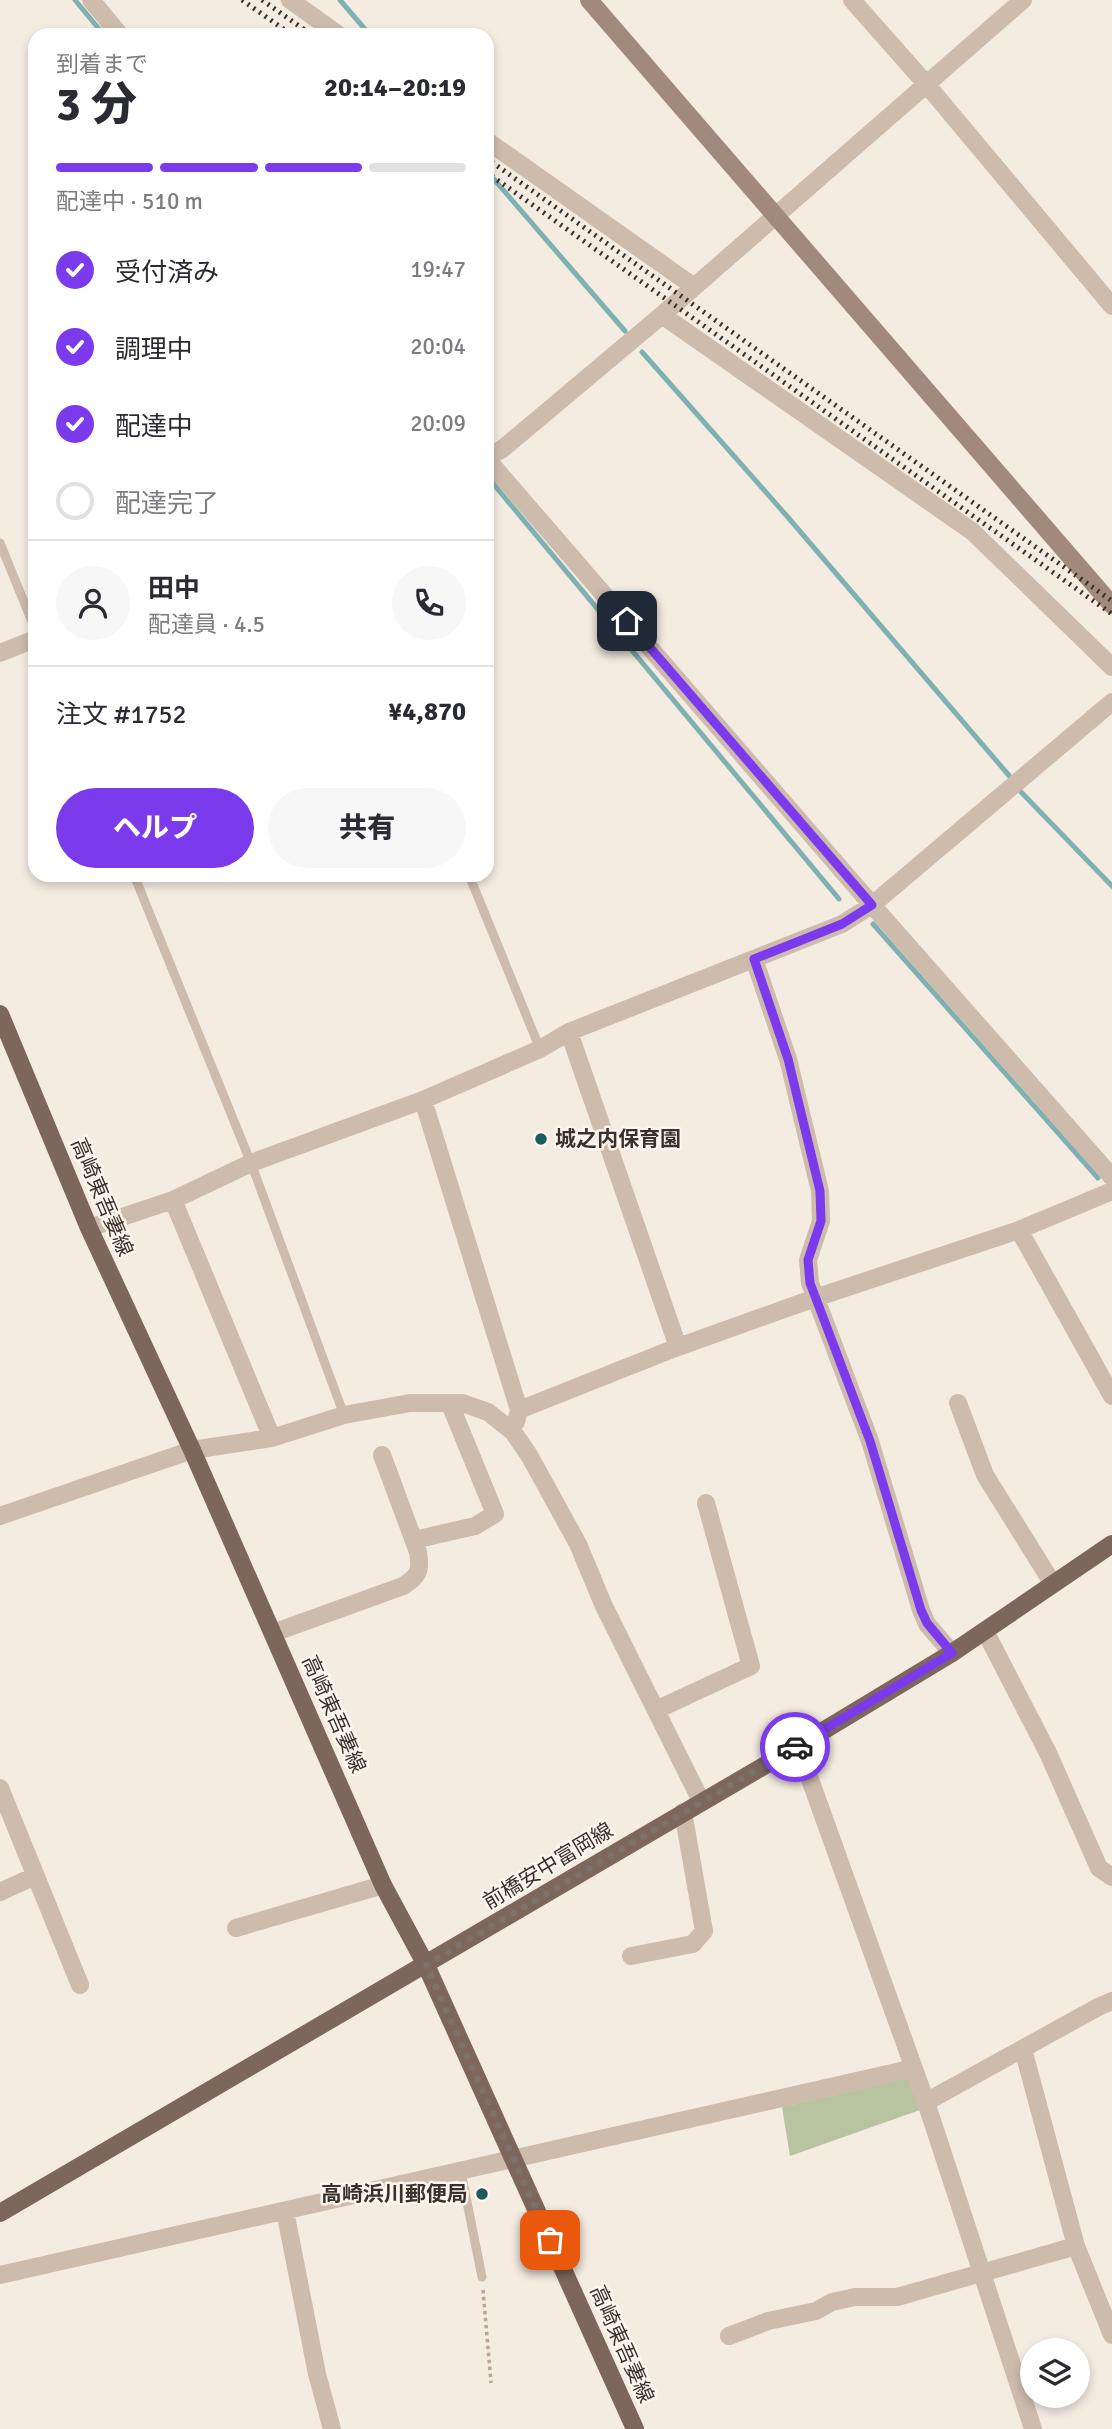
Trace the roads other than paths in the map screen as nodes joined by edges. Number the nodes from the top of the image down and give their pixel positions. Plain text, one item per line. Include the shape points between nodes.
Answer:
1 (91, 0) edge
2 (290, 0) edge
3 (589, 0) edge
4 (852, 0) edge
5 (1023, 0) edge
6 (114, 28) edge
7 (329, 28) edge
8 (927, 85) junction
9 (494, 146) edge
10 (776, 216) junction
11 (693, 286) junction
12 (1112, 306) edge
13 (662, 315) junction
14 (494, 454) edge
15 (494, 467) edge
16 (0, 543) edge
17 (1112, 605) edge
18 (28, 612) edge
19 (28, 642) edge
20 (0, 653) edge
21 (1112, 667) edge
22 (1112, 702) edge
23 (137, 882) edge
24 (472, 882) edge
25 (872, 905) junction
26 (754, 959) junction
27 (0, 1014) edge
28 (569, 1032) junction
29 (540, 1049) junction
30 (423, 1100) junction
31 (251, 1163) junction
32 (1112, 1177) edge
33 (1112, 1191) edge
34 (173, 1200) junction
35 (89, 1228) junction
36 (1019, 1230) junction
37 (815, 1298) junction
38 (678, 1347) junction
39 (1112, 1396) edge
40 (958, 1403) dead end
41 (450, 1404) junction
42 (519, 1410) junction
43 (344, 1415) junction
44 (513, 1432) junction
45 (272, 1437) junction
46 (192, 1450) junction
47 (382, 1455) dead end
48 (706, 1503) dead end
49 (0, 1516) edge
50 (414, 1540) junction
51 (1112, 1544) edge
52 (1053, 1584) junction
53 (985, 1631) junction
54 (273, 1633) junction
55 (952, 1653) junction
56 (656, 1710) junction
57 (798, 1746) junction
58 (0, 1788) edge
59 (701, 1801) junction
60 (683, 1812) junction
61 (35, 1875) junction
62 (1112, 1877) edge
63 (383, 1885) junction
64 (0, 1892) edge
65 (236, 1927) dead end
66 (631, 1956) dead end
67 (426, 1965) junction
68 (80, 1985) dead end
69 (1112, 2001) edge
70 (1023, 2049) junction
71 (914, 2068) junction
72 (926, 2102) junction
73 (514, 2157) junction
74 (461, 2172) junction
75 (285, 2211) junction
76 (0, 2213) edge
77 (1076, 2246) junction
78 (984, 2274) junction
79 (0, 2275) edge
80 (482, 2277) road end
81 (1112, 2335) edge
82 (729, 2336) dead end
83 (1030, 2428) edge
84 (332, 2429) edge
85 (635, 2429) edge

1 - 6 street
2 - 7 street
3 - 10 street
4 - 8 street
5 - 8 street
8 - 10 street
8 - 12 street
9 - 11 street
10 - 11 street
10 - 17 street
11 - 13 street
13 - 14 street
13 - 21 street via 973,531
15 - 25 street
16 - 18 lane
19 - 20 street
22 - 25 street
23 - 31 lane
24 - 29 lane
25 - 26 street via 842,924
25 - 32 street
26 - 28 street
26 - 37 street via 788,1059 820,1191 821,1221 808,1260
27 - 35 main road, 高崎東吾妻線
28 - 29 street
28 - 38 street
29 - 30 street
30 - 31 street
30 - 42 street
31 - 34 street
31 - 43 lane
33 - 36 street
34 - 35 street
34 - 45 street
35 - 46 main road, 高崎東吾妻線
36 - 37 street
36 - 39 street
37 - 38 street
37 - 55 street via 870,1441 921,1610
38 - 42 street
40 - 52 street via 985,1475
41 - 43 street via 410,1403
41 - 44 street via 488,1412
41 - 50 street via 495,1514 475,1526
42 - 44 street
43 - 45 street
44 - 56 street via 578,1544
45 - 46 street
46 - 49 street
46 - 54 main road, 高崎東吾妻線
47 - 50 street
48 - 56 street via 751,1666
50 - 54 street via 421,1569 416,1578
51 - 52 main road, 前橋安中富岡線
52 - 53 main road, 前橋安中富岡線
53 - 55 main road, 前橋安中富岡線
53 - 62 street via 1100,1868
54 - 63 main road, 高崎東吾妻線
55 - 57 main road, 前橋安中富岡線
56 - 59 street
57 - 59 main road, 前橋安中富岡線
57 - 71 street
58 - 61 street
59 - 60 main road, 前橋安中富岡線
60 - 66 street via 704,1931 693,1944
60 - 67 main road, 前橋安中富岡線
61 - 64 street
61 - 68 street
63 - 65 street
63 - 67 main road, 高崎東吾妻線
67 - 73 main road, 高崎東吾妻線
67 - 76 main road, 前橋安中富岡線
69 - 70 street
70 - 72 street
70 - 77 street
71 - 72 street
71 - 73 street
72 - 78 street
73 - 74 street
73 - 85 main road, 高崎東吾妻線
74 - 75 street
74 - 80 lane
75 - 79 street
75 - 84 street
77 - 78 street
77 - 81 street
78 - 82 street via 897,2297 832,2302 816,2311 768,2321
78 - 83 street

